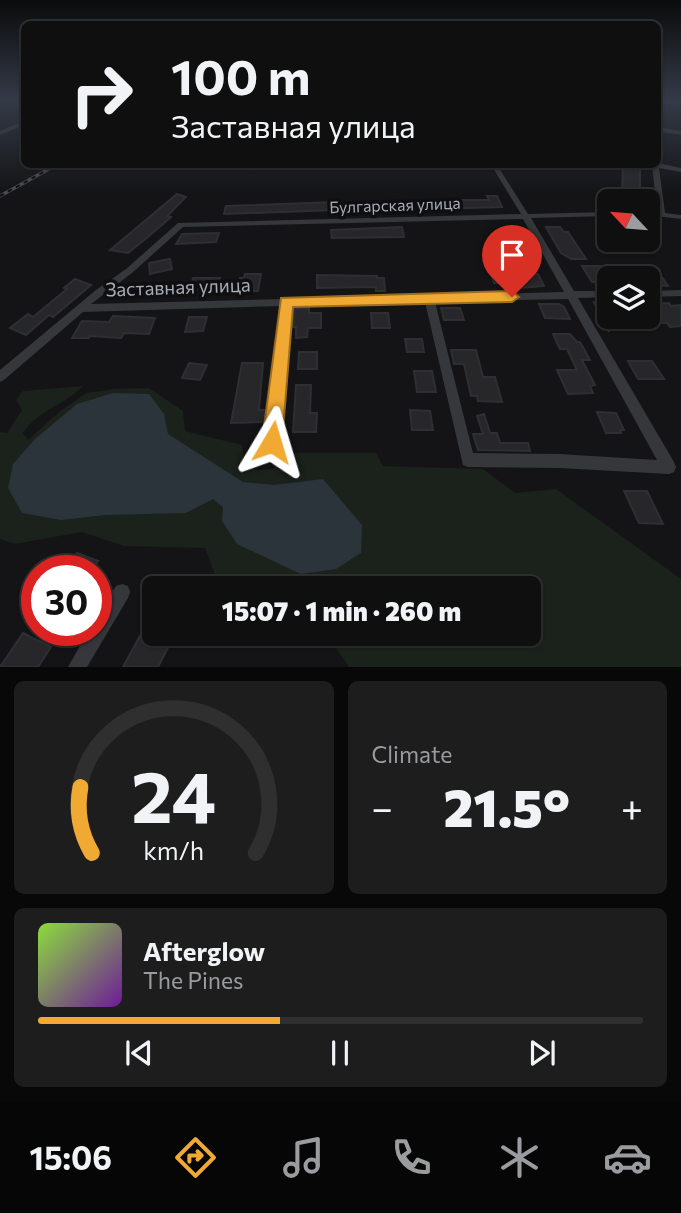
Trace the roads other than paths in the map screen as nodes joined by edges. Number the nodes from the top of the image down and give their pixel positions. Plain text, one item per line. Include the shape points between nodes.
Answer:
1 (661, 166) edge
2 (496, 168) dead end
3 (656, 168) edge
4 (681, 170) edge
5 (661, 213) joint
6 (597, 214) edge
7 (526, 216) junction
8 (681, 217) edge
9 (681, 293) edge
10 (597, 294) edge
11 (660, 294) edge
12 (571, 295) junction
13 (429, 298) junction
14 (286, 302) junction
15 (83, 308) junction
16 (0, 377) edge
17 (272, 442) dead end
18 (122, 592) dead end
19 (77, 667) edge

1 - 4 street
2 - 7 street
3 - 5 street
5 - 8 street
6 - 7 street, Булгарская улица
7 - 12 street
7 - 15 street, Булгарская улица via 181,225
9 - 11 street
10 - 12 street, Заставная улица
12 - 13 street, Заставная улица
12 - 13 street via 669,467 468,460
13 - 14 street, Заставная улица
14 - 15 street, Заставная улица
14 - 17 street
15 - 16 street
18 - 19 street

